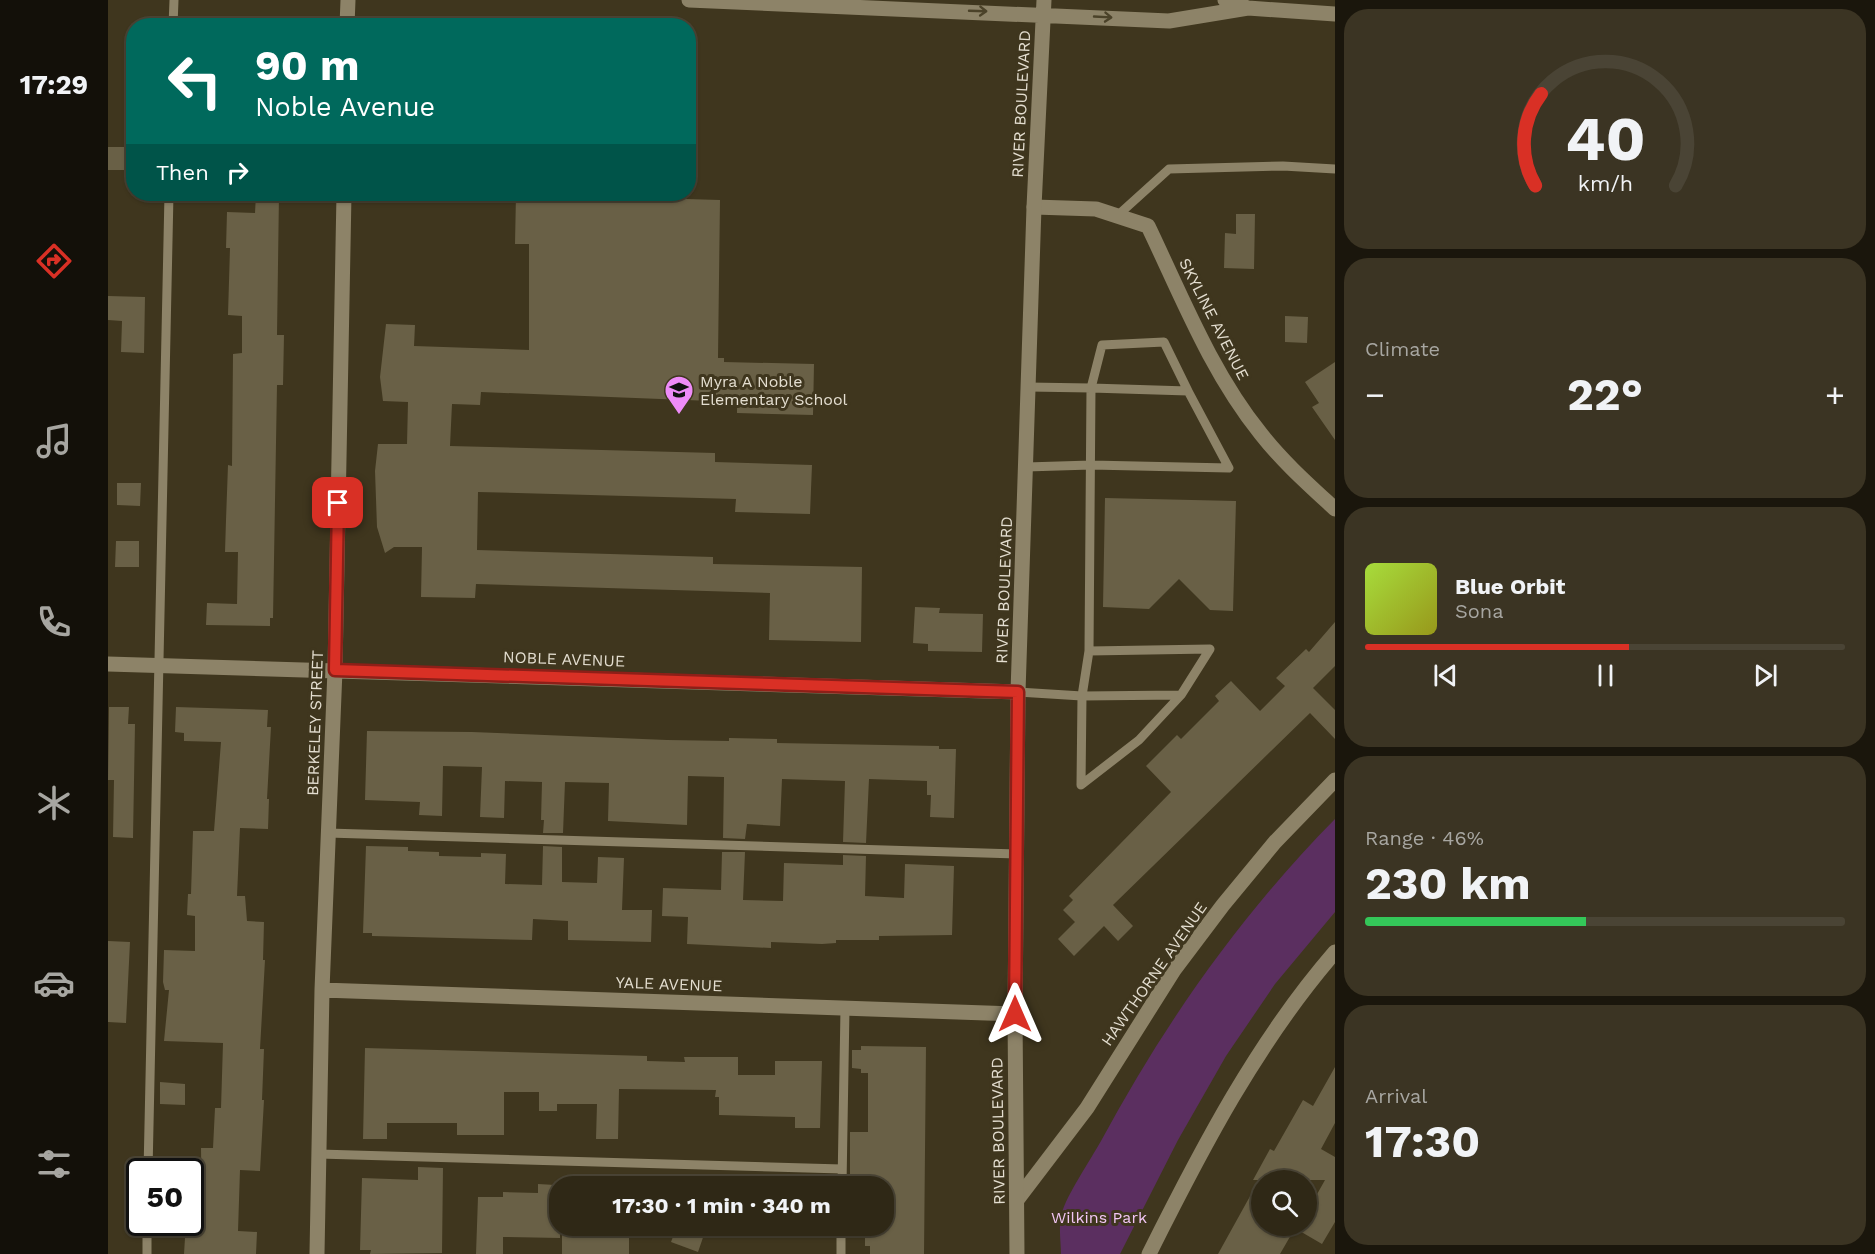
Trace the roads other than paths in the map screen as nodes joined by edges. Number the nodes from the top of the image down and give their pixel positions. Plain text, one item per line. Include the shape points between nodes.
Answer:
1 (174, 0) edge
2 (348, 0) edge
3 (689, 0) edge
4 (1226, 0) edge
5 (1044, 7) edge
6 (1309, 7) edge
7 (1248, 8) junction
8 (1335, 14) edge
9 (173, 18) edge
10 (347, 18) edge
11 (1335, 169) edge
12 (169, 201) edge
13 (344, 201) edge
14 (1034, 207) junction
15 (1117, 216) junction
16 (1028, 387) junction
17 (1091, 388) junction
18 (1188, 391) junction
19 (1091, 465) junction
20 (1026, 467) junction
21 (1335, 509) edge
22 (1089, 651) junction
23 (108, 664) edge
24 (158, 665) junction
25 (335, 670) junction
26 (1018, 692) junction
27 (1181, 694) junction
28 (1083, 696) junction
29 (1335, 780) edge
30 (328, 833) junction
31 (1017, 854) junction
32 (1335, 952) edge
33 (322, 990) junction
34 (846, 1008) junction
35 (1015, 1014) junction
36 (319, 1154) junction
37 (148, 1158) edge
38 (842, 1168) junction
39 (842, 1176) edge
40 (1017, 1200) junction
41 (147, 1236) edge
42 (841, 1236) edge
43 (147, 1254) edge
44 (317, 1254) edge
45 (841, 1254) edge
46 (1017, 1254) edge
47 (1149, 1254) edge

1 - 9 lane
2 - 10 street
3 -> 5 street
4 - 7 street
5 -> 7 street via 1169,21
5 - 14 street, RIVER BOULEVARD
6 - 7 street
6 - 8 street
11 - 15 lane via 1169,169
12 - 24 lane
13 - 25 street, BERKELEY STREET
14 - 15 street, SKYLINE AVENUE via 1096,209
14 - 16 street, RIVER BOULEVARD
15 - 21 street, SKYLINE AVENUE via 1148,226 1231,392 1288,466
16 - 17 lane
16 - 20 street, RIVER BOULEVARD
17 - 18 lane
17 - 18 lane via 1102,345 1164,342
17 - 19 lane
18 - 19 lane via 1229,468
19 - 20 lane
19 - 22 lane
20 - 26 street, RIVER BOULEVARD
22 - 27 lane via 1210,649
22 - 28 lane
23 - 24 street, NOBLE AVENUE
24 - 25 street, NOBLE AVENUE
24 - 37 lane
25 - 26 street, NOBLE AVENUE
25 - 30 street, BERKELEY STREET
26 - 28 lane
26 - 31 street, RIVER BOULEVARD
27 - 28 lane
27 - 28 lane via 1139,740 1081,785
29 - 40 street, HAWTHORNE AVENUE via 1275,842 1223,905 1174,970 1087,1108
30 - 31 lane
30 - 33 street, BERKELEY STREET
31 - 35 street, RIVER BOULEVARD
32 - 47 street via 1276,1027 1240,1084
33 - 34 street, YALE AVENUE
33 - 36 street, BERKELEY STREET
34 - 35 street, YALE AVENUE
34 - 38 lane
35 - 40 street, RIVER BOULEVARD
36 - 38 lane
36 - 44 street, BERKELEY STREET
38 - 39 lane
40 - 46 street, RIVER BOULEVARD
41 - 43 lane
42 - 45 lane

